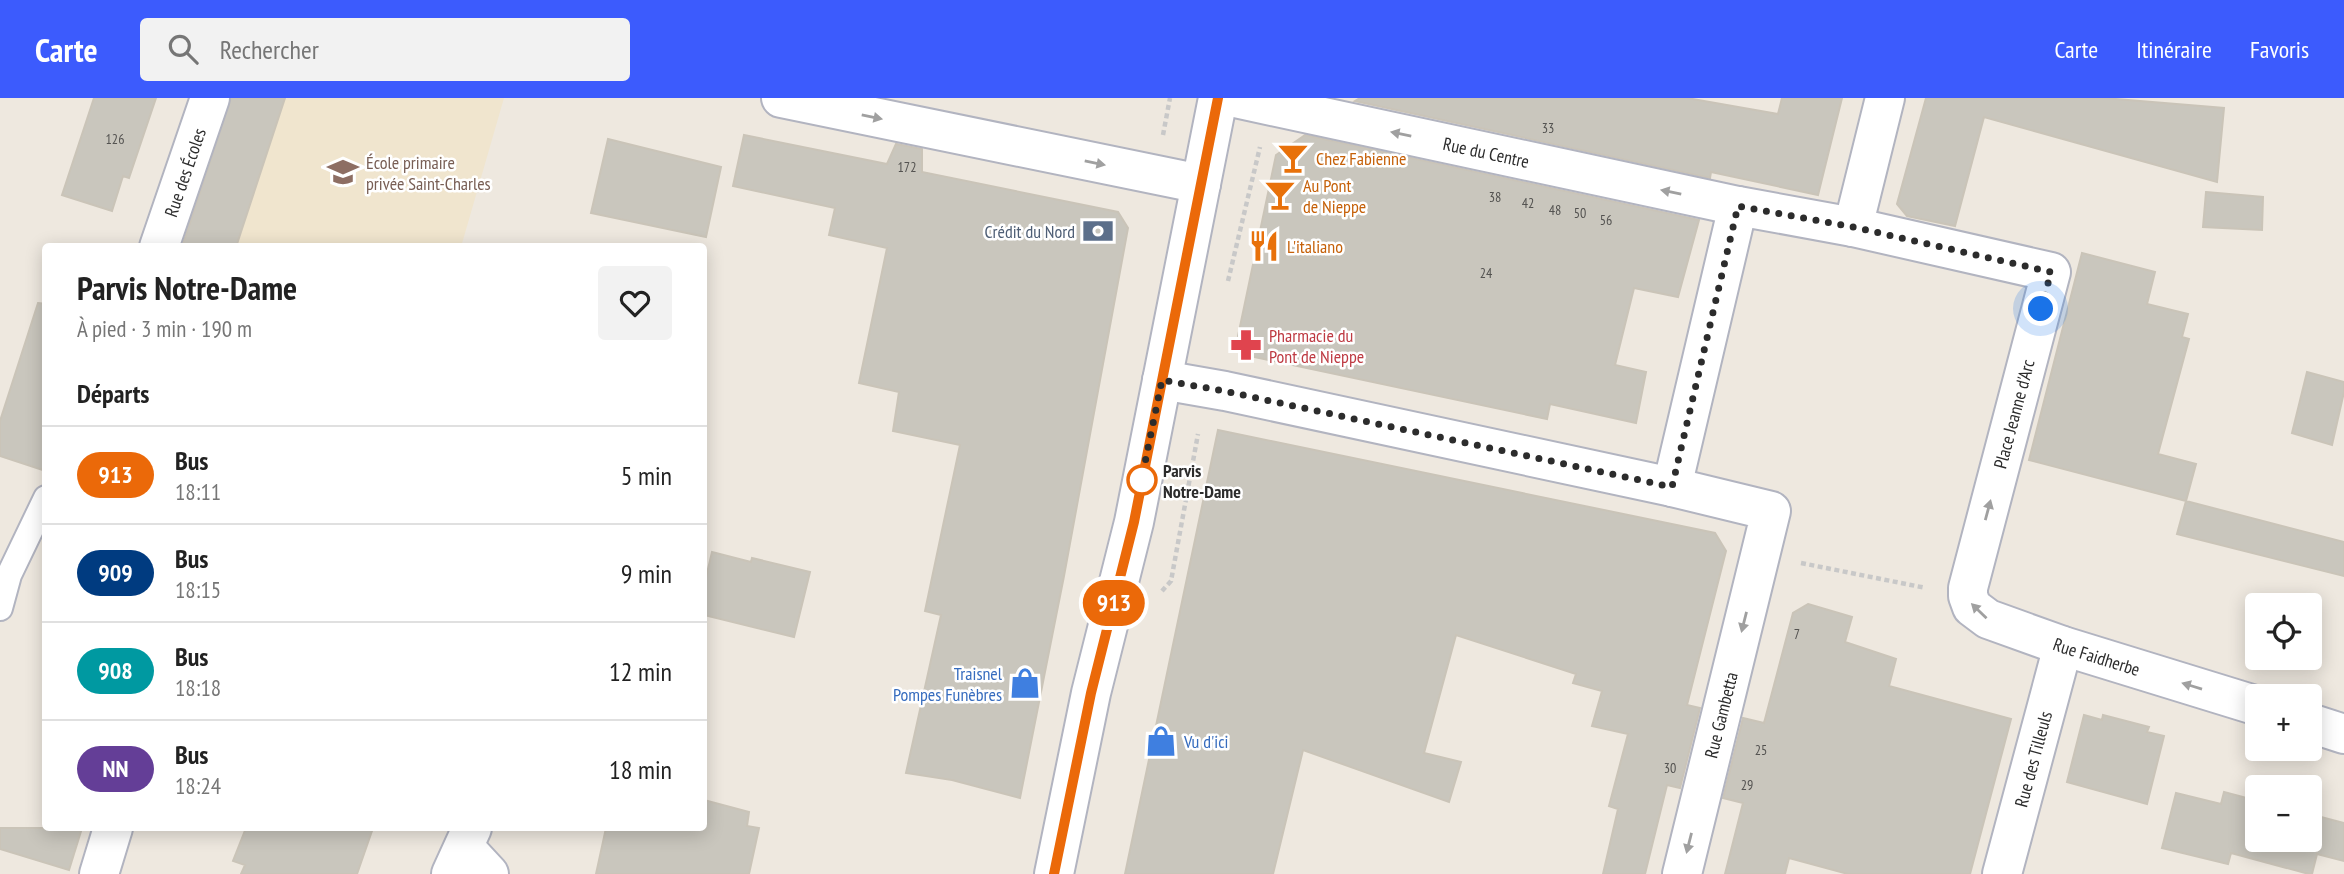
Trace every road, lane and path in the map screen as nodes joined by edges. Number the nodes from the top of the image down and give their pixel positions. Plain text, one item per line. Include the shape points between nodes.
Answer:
1 (210, 98) edge
2 (781, 98) edge
3 (1170, 98) edge
4 (1218, 98) edge
5 (1235, 98) edge
6 (1885, 98) edge
7 (1163, 139) dead end
8 (1201, 184) junction
9 (1738, 206) junction
10 (1853, 227) junction
11 (160, 243) edge
12 (1162, 380) junction
13 (1672, 487) junction
14 (42, 506) edge
15 (1760, 555) junction
16 (1969, 586) junction
17 (0, 608) edge
18 (2063, 646) junction
19 (2245, 702) edge
20 (2322, 727) edge
21 (2344, 734) edge
22 (112, 831) edge
23 (462, 849) edge
24 (99, 874) edge
25 (489, 874) edge
26 (1054, 874) edge
27 (1682, 874) edge
28 (2002, 874) edge

1 - 11 street, Rue des Écoles
2 -> 8 street
3 - 7 path
4 - 8 street
9 -> 5 street, Rue du Centre
6 - 10 street
8 - 12 street
9 - 10 street, Place Jeanne d'Arc
9 - 13 street
16 -> 10 street, Place Jeanne d'Arc via 2051,272
12 - 13 street
12 - 26 street
13 - 15 street via 1770,511
14 - 17 lane via 12,567
15 - 16 path
15 -> 27 street, Rue Gambetta
18 -> 16 street, Rue Faidherbe via 1988,620 1972,607
19 -> 18 street, Rue Faidherbe
18 - 28 street, Rue des Tilleuls
20 - 21 street
22 - 24 street
23 - 25 street

